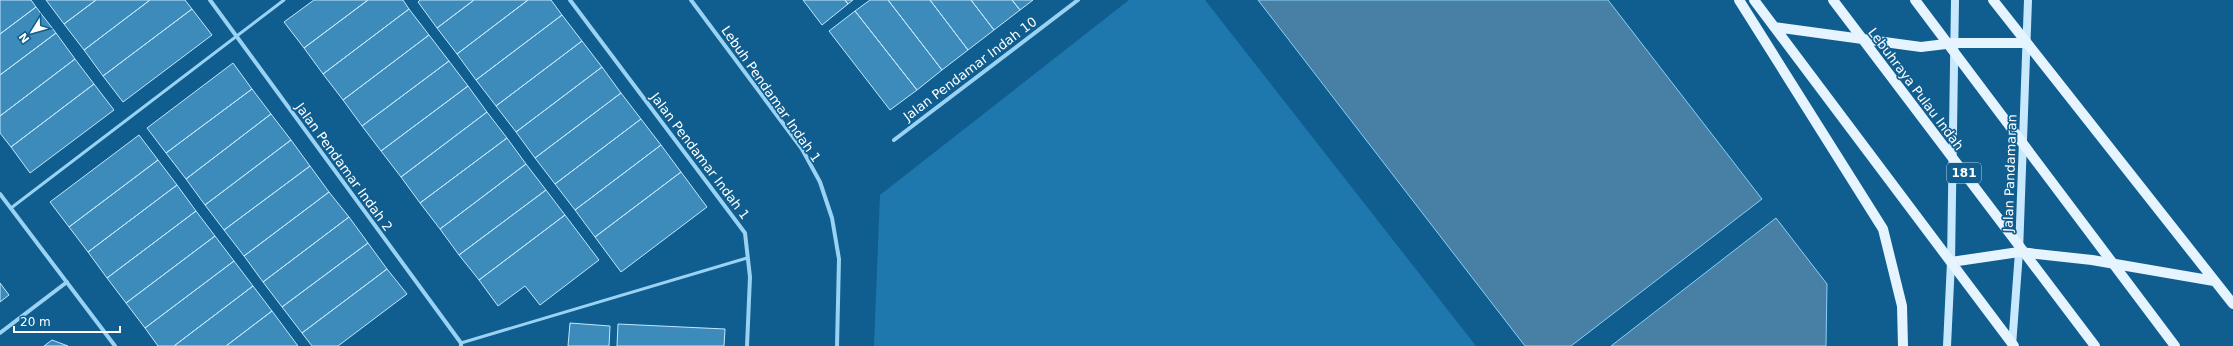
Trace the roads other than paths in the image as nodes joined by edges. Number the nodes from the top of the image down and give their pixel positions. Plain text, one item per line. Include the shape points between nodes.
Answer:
1 (210, 0) edge
2 (284, 0) edge
3 (570, 0) edge
4 (692, 0) edge
5 (1078, 0) edge
6 (1739, 0) edge
7 (1754, 0) edge
8 (1833, 0) edge
9 (1915, 0) edge
10 (1955, 0) edge
11 (1993, 0) edge
12 (2028, 0) edge
13 (1774, 27) junction
14 (236, 36) junction
15 (2027, 43) junction
16 (1954, 44) junction
17 (894, 140) dead end
18 (0, 194) edge
19 (10, 208) junction
20 (2019, 252) junction
21 (748, 258) junction
22 (1951, 262) junction
23 (2214, 281) junction
24 (67, 282) junction
25 (2233, 304) edge
26 (0, 333) edge
27 (461, 344) edge
28 (2013, 345) edge
29 (116, 346) edge
30 (747, 346) edge
31 (837, 346) edge
32 (1903, 346) edge
33 (1948, 346) edge
34 (2095, 346) edge
35 (2175, 346) edge

1 - 14 street, Jalan Pendamar Indah 2
2 - 14 lane
3 - 21 street, Jalan Pendamar Indah 1 via 745,233
4 - 31 street, Lebuh Pendamar Indah 1 via 802,149 820,182 832,218 840,259
5 - 17 street, Jalan Pendamar Indah 10
6 - 32 main road via 1883,229 1902,306
7 - 13 main road
8 - 34 main road, Lebuhraya Pulau Indah / 181, bridge
9 - 35 main road, bridge
10 - 16 main road
11 - 15 main road
12 - 15 main road, Jalan Pandamaran
13 - 16 main road via 1921,47
13 - 22 main road
14 - 19 lane
14 - 27 street, Jalan Pendamar Indah 2
15 - 16 main road
15 - 20 main road, Jalan Pandamaran
15 - 23 main road
16 - 22 main road
18 - 19 street
19 - 24 street
20 - 22 main road
20 - 23 main road via 2092,260
20 - 28 main road, Jalan Pandamaran
21 - 27 lane
21 - 30 street, Jalan Pendamar Indah 1 via 750,277
22 - 28 main road
22 - 33 main road
23 - 25 main road
24 - 26 street
24 - 29 street

